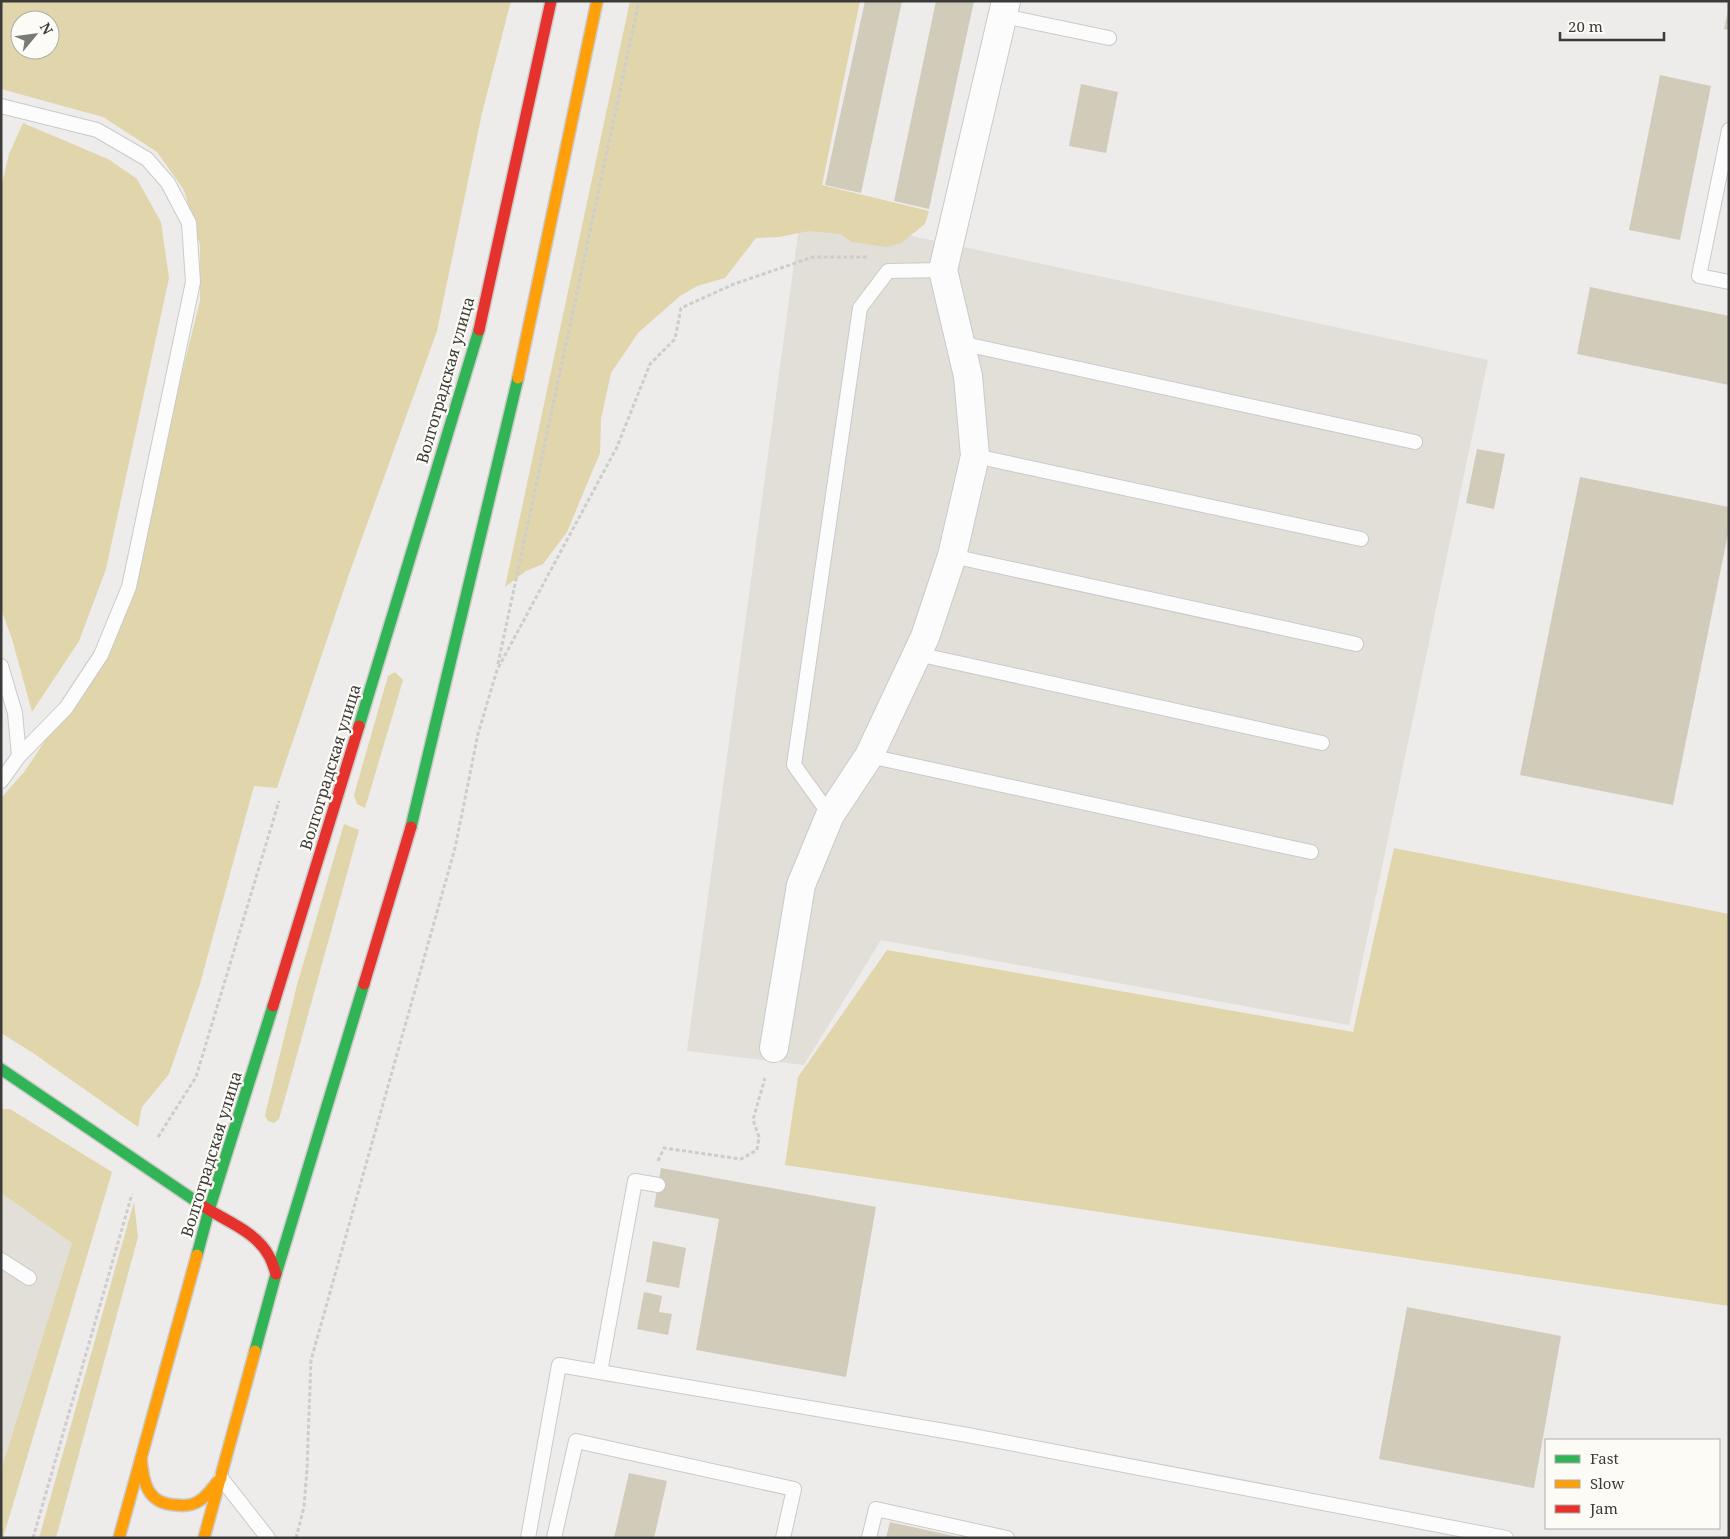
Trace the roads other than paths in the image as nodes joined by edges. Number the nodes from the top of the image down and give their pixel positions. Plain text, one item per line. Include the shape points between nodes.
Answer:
1 (551, 1) edge
2 (597, 1) edge
3 (1004, 9) edge
4 (1109, 38) dead end
5 (1, 106) edge
6 (1729, 130) edge
7 (943, 270) junction
8 (1729, 282) edge
9 (960, 343) junction
10 (1414, 442) dead end
11 (975, 456) junction
12 (1361, 539) dead end
13 (952, 556) junction
14 (1356, 644) dead end
15 (917, 654) junction
16 (1, 666) edge
17 (1322, 743) dead end
18 (19, 756) junction
19 (869, 756) junction
20 (1, 780) edge
21 (830, 815) junction
22 (1311, 852) dead end
23 (774, 1048) road end
24 (1, 1069) edge
25 (653, 1185) road end
26 (210, 1210) junction
27 (1, 1260) edge
28 (276, 1274) junction
29 (29, 1278) dead end
30 (600, 1372) junction
31 (141, 1456) junction
32 (221, 1478) junction
33 (119, 1538) edge
34 (204, 1538) edge
35 (268, 1538) edge
36 (528, 1538) edge
37 (554, 1538) edge
38 (783, 1538) edge
39 (869, 1538) edge
40 (1006, 1538) edge
41 (1506, 1538) edge

1 - 26 main road, Волгоградская улица via 479,329
2 - 28 main road via 516,387 409,835
3 - 4 lane
3 - 7 street
5 - 18 lane via 97,130 147,159 168,183 189,223 193,282 129,587 101,655 66,708
6 - 8 lane via 1699,276
7 - 9 street
7 - 21 lane via 888,271 860,308 794,766
9 - 10 lane
9 - 11 street via 968,376
11 - 12 lane
11 - 13 street
13 - 14 lane
13 - 15 street
15 - 17 lane
15 - 19 street
16 - 18 lane via 16,713
18 - 20 lane
19 - 21 street
19 - 22 lane
21 - 23 street via 801,885
24 - 26 main road
25 - 30 lane via 635,1181
26 - 28 main road via 256,1240 268,1254
26 - 31 main road, Волгоградская улица
27 - 29 lane
28 - 32 main road
30 - 36 lane via 559,1365
30 - 41 lane via 962,1434
31 - 32 main road via 143,1480 148,1492 161,1504 181,1506 199,1501
31 - 33 main road, Волгоградская улица
32 - 34 main road
32 - 35 lane
37 - 38 lane via 576,1441 794,1489
39 - 40 lane via 876,1509

